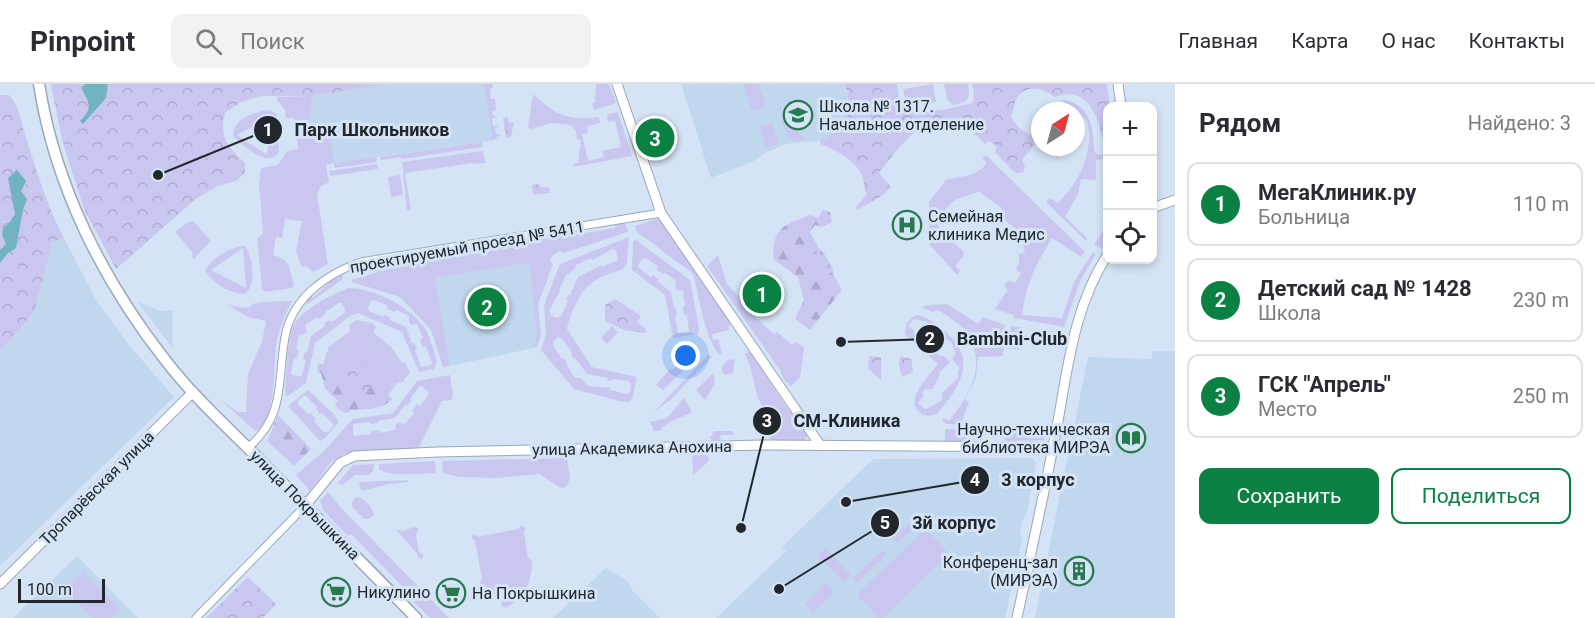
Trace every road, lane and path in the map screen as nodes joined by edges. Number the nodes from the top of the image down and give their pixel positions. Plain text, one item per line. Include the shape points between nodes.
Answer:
1 (39, 84) edge
2 (618, 84) edge
3 (1118, 84) edge
4 (1120, 102) edge
5 (1175, 200) edge
6 (1157, 206) edge
7 (661, 213) junction
8 (1103, 261) edge
9 (193, 392) junction
10 (820, 445) junction
11 (1053, 447) junction
12 (248, 448) junction
13 (306, 506) junction
14 (0, 584) edge
15 (196, 618) edge
16 (416, 618) edge
17 (1017, 618) edge

1 - 9 main road, улица Покрышкина via 54,149 90,242 124,302
2 - 7 street
3 - 4 street
5 - 6 street
7 - 10 street
7 - 12 street, проектируемый проезд № 5411 via 361,262 329,276 311,290 290,322 275,413 262,435
8 - 11 street via 1078,317
9 - 12 main road, улица Покрышкина
9 - 14 street, Тропарёвская улица
10 - 11 street, улица Академика Анохина
10 - 13 street, улица Академика Анохина via 354,456 340,464
11 - 17 street
12 - 13 main road, улица Покрышкина
13 - 15 street
13 - 16 main road, улица Покрышкина

